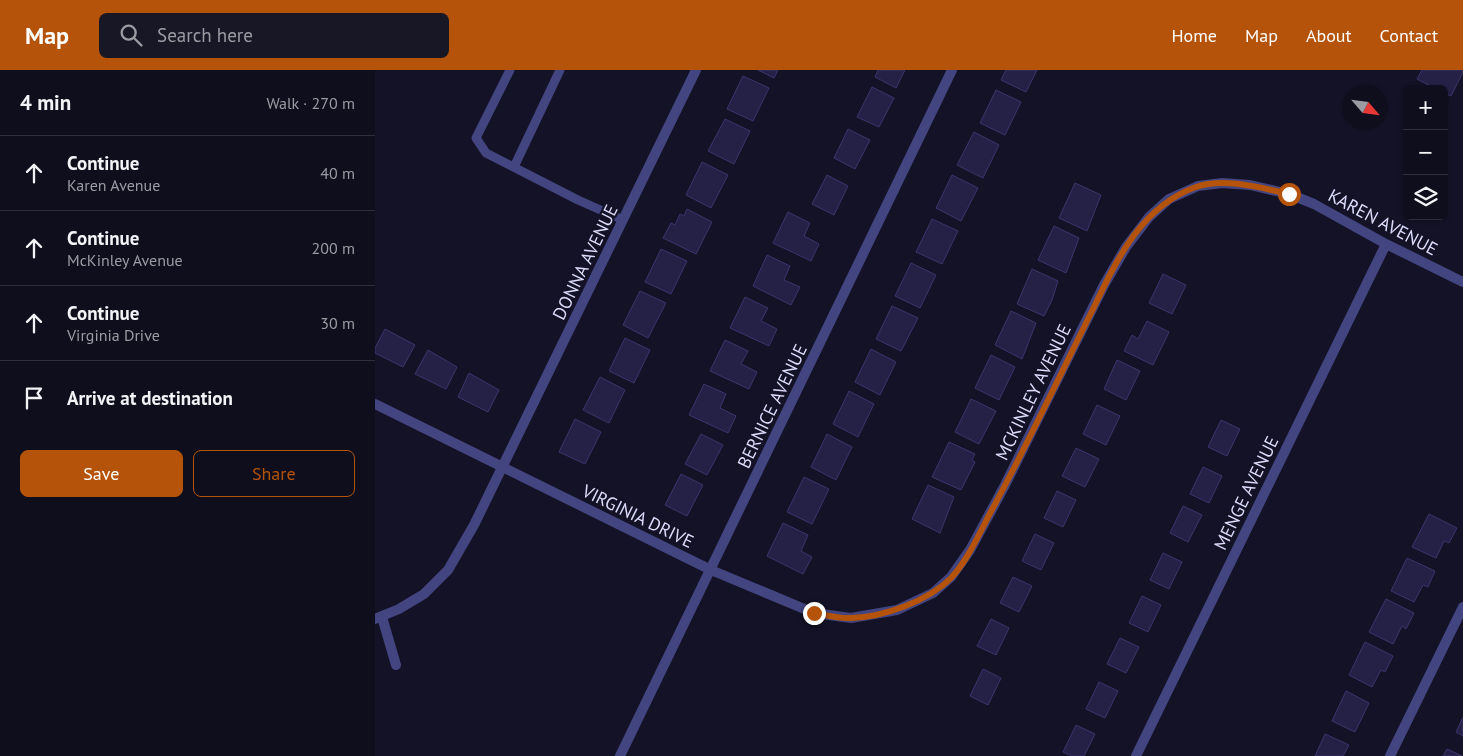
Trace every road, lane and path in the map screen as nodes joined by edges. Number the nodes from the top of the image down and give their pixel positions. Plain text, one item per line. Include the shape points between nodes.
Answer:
1 (510, 70) edge
2 (560, 70) edge
3 (696, 70) edge
4 (951, 70) edge
5 (514, 167) junction
6 (1198, 186) joint
7 (623, 220) junction
8 (1387, 244) junction
9 (1463, 282) edge
10 (375, 404) edge
11 (502, 468) junction
12 (711, 570) junction
13 (1463, 608) edge
14 (897, 610) joint
15 (379, 618) edge
16 (397, 665) dead end
17 (620, 756) edge
18 (1135, 756) edge
19 (1390, 756) edge

1 - 5 lane via 476,138 486,153
2 - 5 lane
3 - 7 street, DONNA AVENUE
4 - 12 street, BERNICE AVENUE
5 - 7 lane
6 - 8 street, KAREN AVENUE via 1221,183 1250,185 1289,194
6 - 14 street, MCKINLEY AVENUE via 1169,199 1149,217 1126,247 1005,485 970,550 951,577 933,593
7 - 11 street, DONNA AVENUE
8 - 9 street, KAREN AVENUE
8 - 18 street, MENGE AVENUE
10 - 11 street, VIRGINIA DRIVE
11 - 12 street, VIRGINIA DRIVE
11 - 15 street, DONNA AVENUE via 448,570 424,594
12 - 14 street, VIRGINIA DRIVE via 814,613 851,618
12 - 17 street, BERNICE AVENUE
13 - 19 street
15 - 16 street

